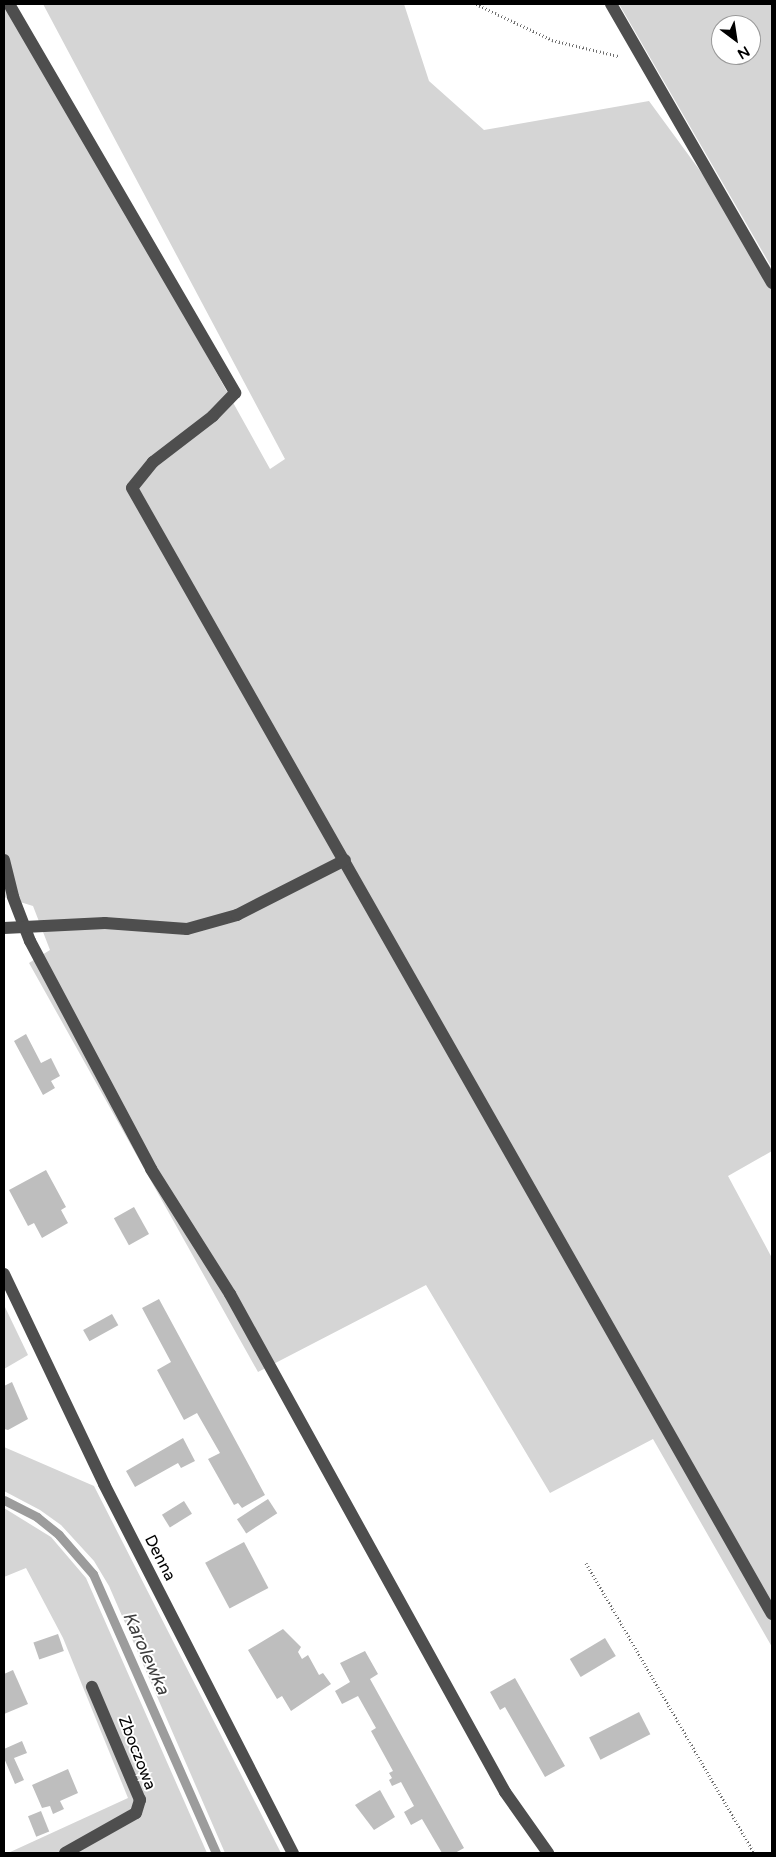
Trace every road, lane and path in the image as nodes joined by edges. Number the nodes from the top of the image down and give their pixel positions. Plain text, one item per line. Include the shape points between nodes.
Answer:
1 (9, 4) edge
2 (476, 4) edge
3 (611, 4) edge
4 (644, 62) junction
5 (772, 283) edge
6 (4, 860) edge
7 (344, 860) junction
8 (24, 927) junction
9 (4, 928) edge
10 (4, 1274) edge
11 (586, 1563) dead end
12 (772, 1614) edge
13 (92, 1686) dead end
14 (66, 1853) edge
15 (293, 1853) edge
16 (548, 1853) edge
17 (754, 1853) edge

1 - 7 street via 235,393 213,416 153,462 132,488
2 - 4 path via 552,40
3 - 4 street
4 - 5 street
6 - 8 street
7 - 8 street via 237,915 187,929 105,923
7 - 12 street
8 - 9 street
8 - 16 street via 151,1169 230,1294 506,1792
10 - 15 street, Denna via 104,1484
11 - 17 path
13 - 14 street, Zboczowa via 140,1800 136,1813

